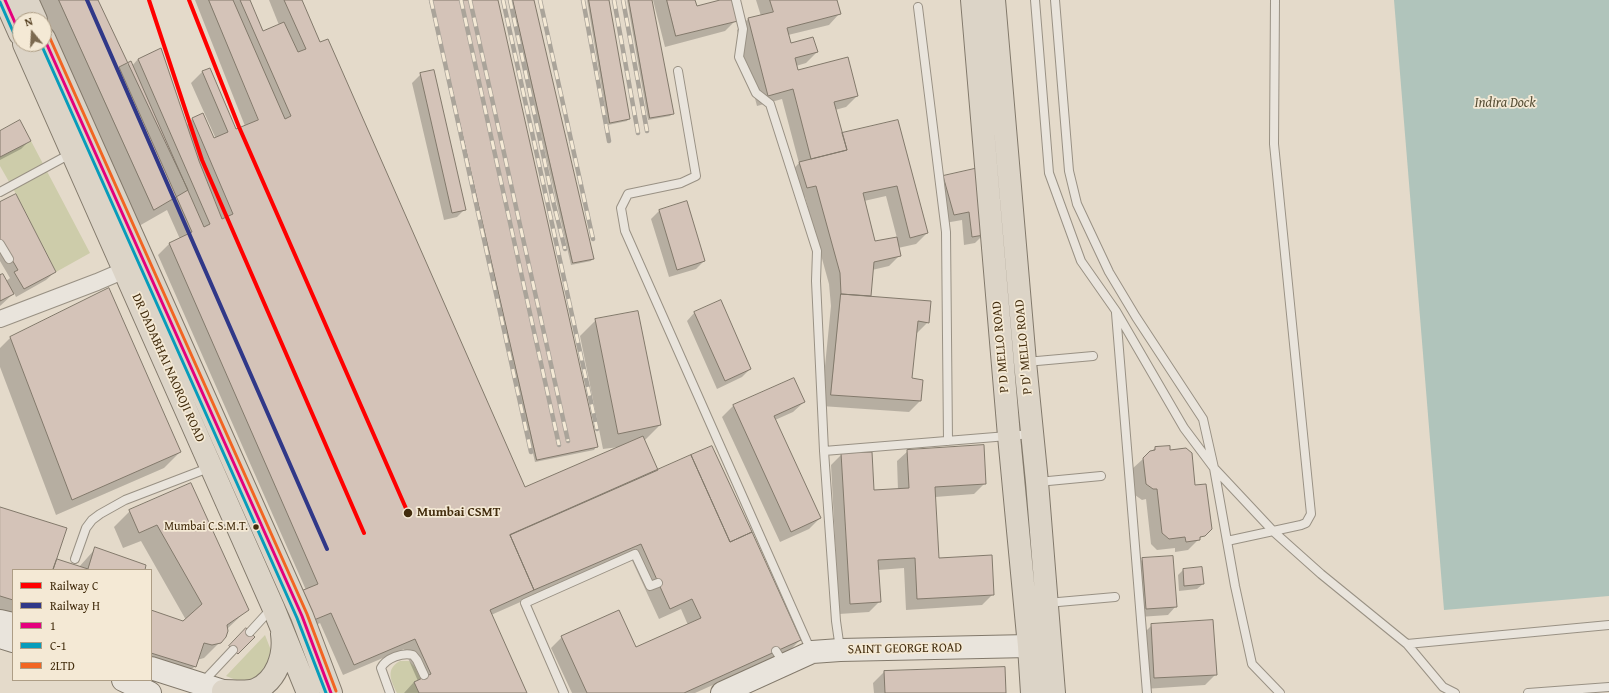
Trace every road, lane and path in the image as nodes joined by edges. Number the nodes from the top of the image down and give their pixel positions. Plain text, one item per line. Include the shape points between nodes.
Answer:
1 (5, 0) edge
2 (27, 0) edge
3 (736, 0) edge
4 (972, 0) edge
5 (994, 0) edge
6 (1035, 0) edge
7 (1055, 0) edge
8 (1275, 0) edge
9 (918, 7) dead end
10 (32, 12) edge
11 (12, 16) edge
12 (28, 52) edge
13 (50, 52) edge
14 (678, 71) dead end
15 (73, 153) junction
16 (0, 192) edge
17 (0, 244) edge
18 (8, 259) dead end
19 (124, 270) junction
20 (1116, 311) junction
21 (0, 319) edge
22 (1093, 356) dead end
23 (1025, 362) junction
24 (1032, 434) junction
25 (1009, 436) junction
26 (948, 440) junction
27 (824, 451) junction
28 (212, 467) junction
29 (1214, 468) junction
30 (1101, 476) dead end
31 (1037, 482) junction
32 (1274, 532) junction
33 (1227, 541) junction
34 (75, 559) dead end
35 (658, 583) dead end
36 (1114, 597) dead end
37 (1047, 603) junction
38 (277, 616) junction
39 (0, 620) edge
40 (12, 624) edge
41 (1609, 625) edge
42 (250, 632) dead end
43 (0, 637) edge
44 (12, 641) edge
45 (1407, 644) junction
46 (1029, 646) junction
47 (233, 650) dead end
48 (840, 650) junction
49 (812, 652) junction
50 (152, 668) edge
51 (424, 675) dead end
52 (125, 681) edge
53 (202, 684) junction
54 (1609, 687) edge
55 (226, 692) edge
56 (150, 693) edge
57 (308, 693) edge
58 (331, 693) edge
59 (390, 693) edge
60 (564, 693) edge
61 (722, 693) edge
62 (1032, 693) edge
63 (1054, 693) edge
64 (1147, 693) edge
65 (1280, 693) edge
66 (1455, 693) edge
67 (1528, 693) edge

1 - 11 main road
2 - 10 main road
3 - 27 lane via 742,29 739,56 756,93 770,104 817,251 816,281
4 - 25 main road, P D MELLO ROAD
5 - 23 main road, P D' MELLO ROAD
6 - 20 lane via 1049,173 1081,262
7 - 29 lane via 1069,171 1077,204 1109,272 1203,419
8 - 32 lane via 1274,144 1312,514 1306,523
9 - 26 lane via 946,232
12 - 15 main road, DR DADABHAI NAOROJI ROAD
13 - 58 main road, DR DADABHAI NAOROJI ROAD via 302,616
14 - 49 lane via 696,176 681,183 628,194 621,208 625,231
15 - 16 lane
15 - 19 main road, DR DADABHAI NAOROJI ROAD
17 - 18 lane
19 - 21 street
19 - 28 main road, DR DADABHAI NAOROJI ROAD
20 - 29 lane via 1178,418
20 - 64 lane
22 - 23 lane
23 - 24 main road, P D' MELLO ROAD
24 - 25 lane
24 - 31 main road, P D' MELLO ROAD
25 - 26 lane
25 - 46 main road, P D MELLO ROAD
26 - 27 lane
27 - 48 lane
28 - 34 lane via 125,500 100,514 86,528
28 - 38 main road, DR DADABHAI NAOROJI ROAD
29 - 32 lane
29 - 33 lane
30 - 31 lane
31 - 37 main road, P D' MELLO ROAD
32 - 33 lane
32 - 45 lane
33 - 65 lane via 1252,664
35 - 60 lane via 650,586 635,554 525,603
36 - 37 lane
37 - 63 main road, P D' MELLO ROAD
38 - 42 lane
38 - 55 main road via 282,652 278,668 270,680 254,690
38 - 57 main road, DR DADABHAI NAOROJI ROAD
39 - 40 main road
41 - 45 lane
43 - 44 main road
45 - 66 lane via 1442,687
46 - 48 main road, SAINT GEORGE ROAD
46 - 62 main road, P D MELLO ROAD
47 - 53 lane
48 - 49 main road, SAINT GEORGE ROAD
49 - 61 main road, SAINT GEORGE ROAD via 780,658
50 - 53 main road
51 - 59 lane via 413,655 404,654 383,663 381,668
52 - 56 main road
53 - 55 main road
54 - 67 lane

